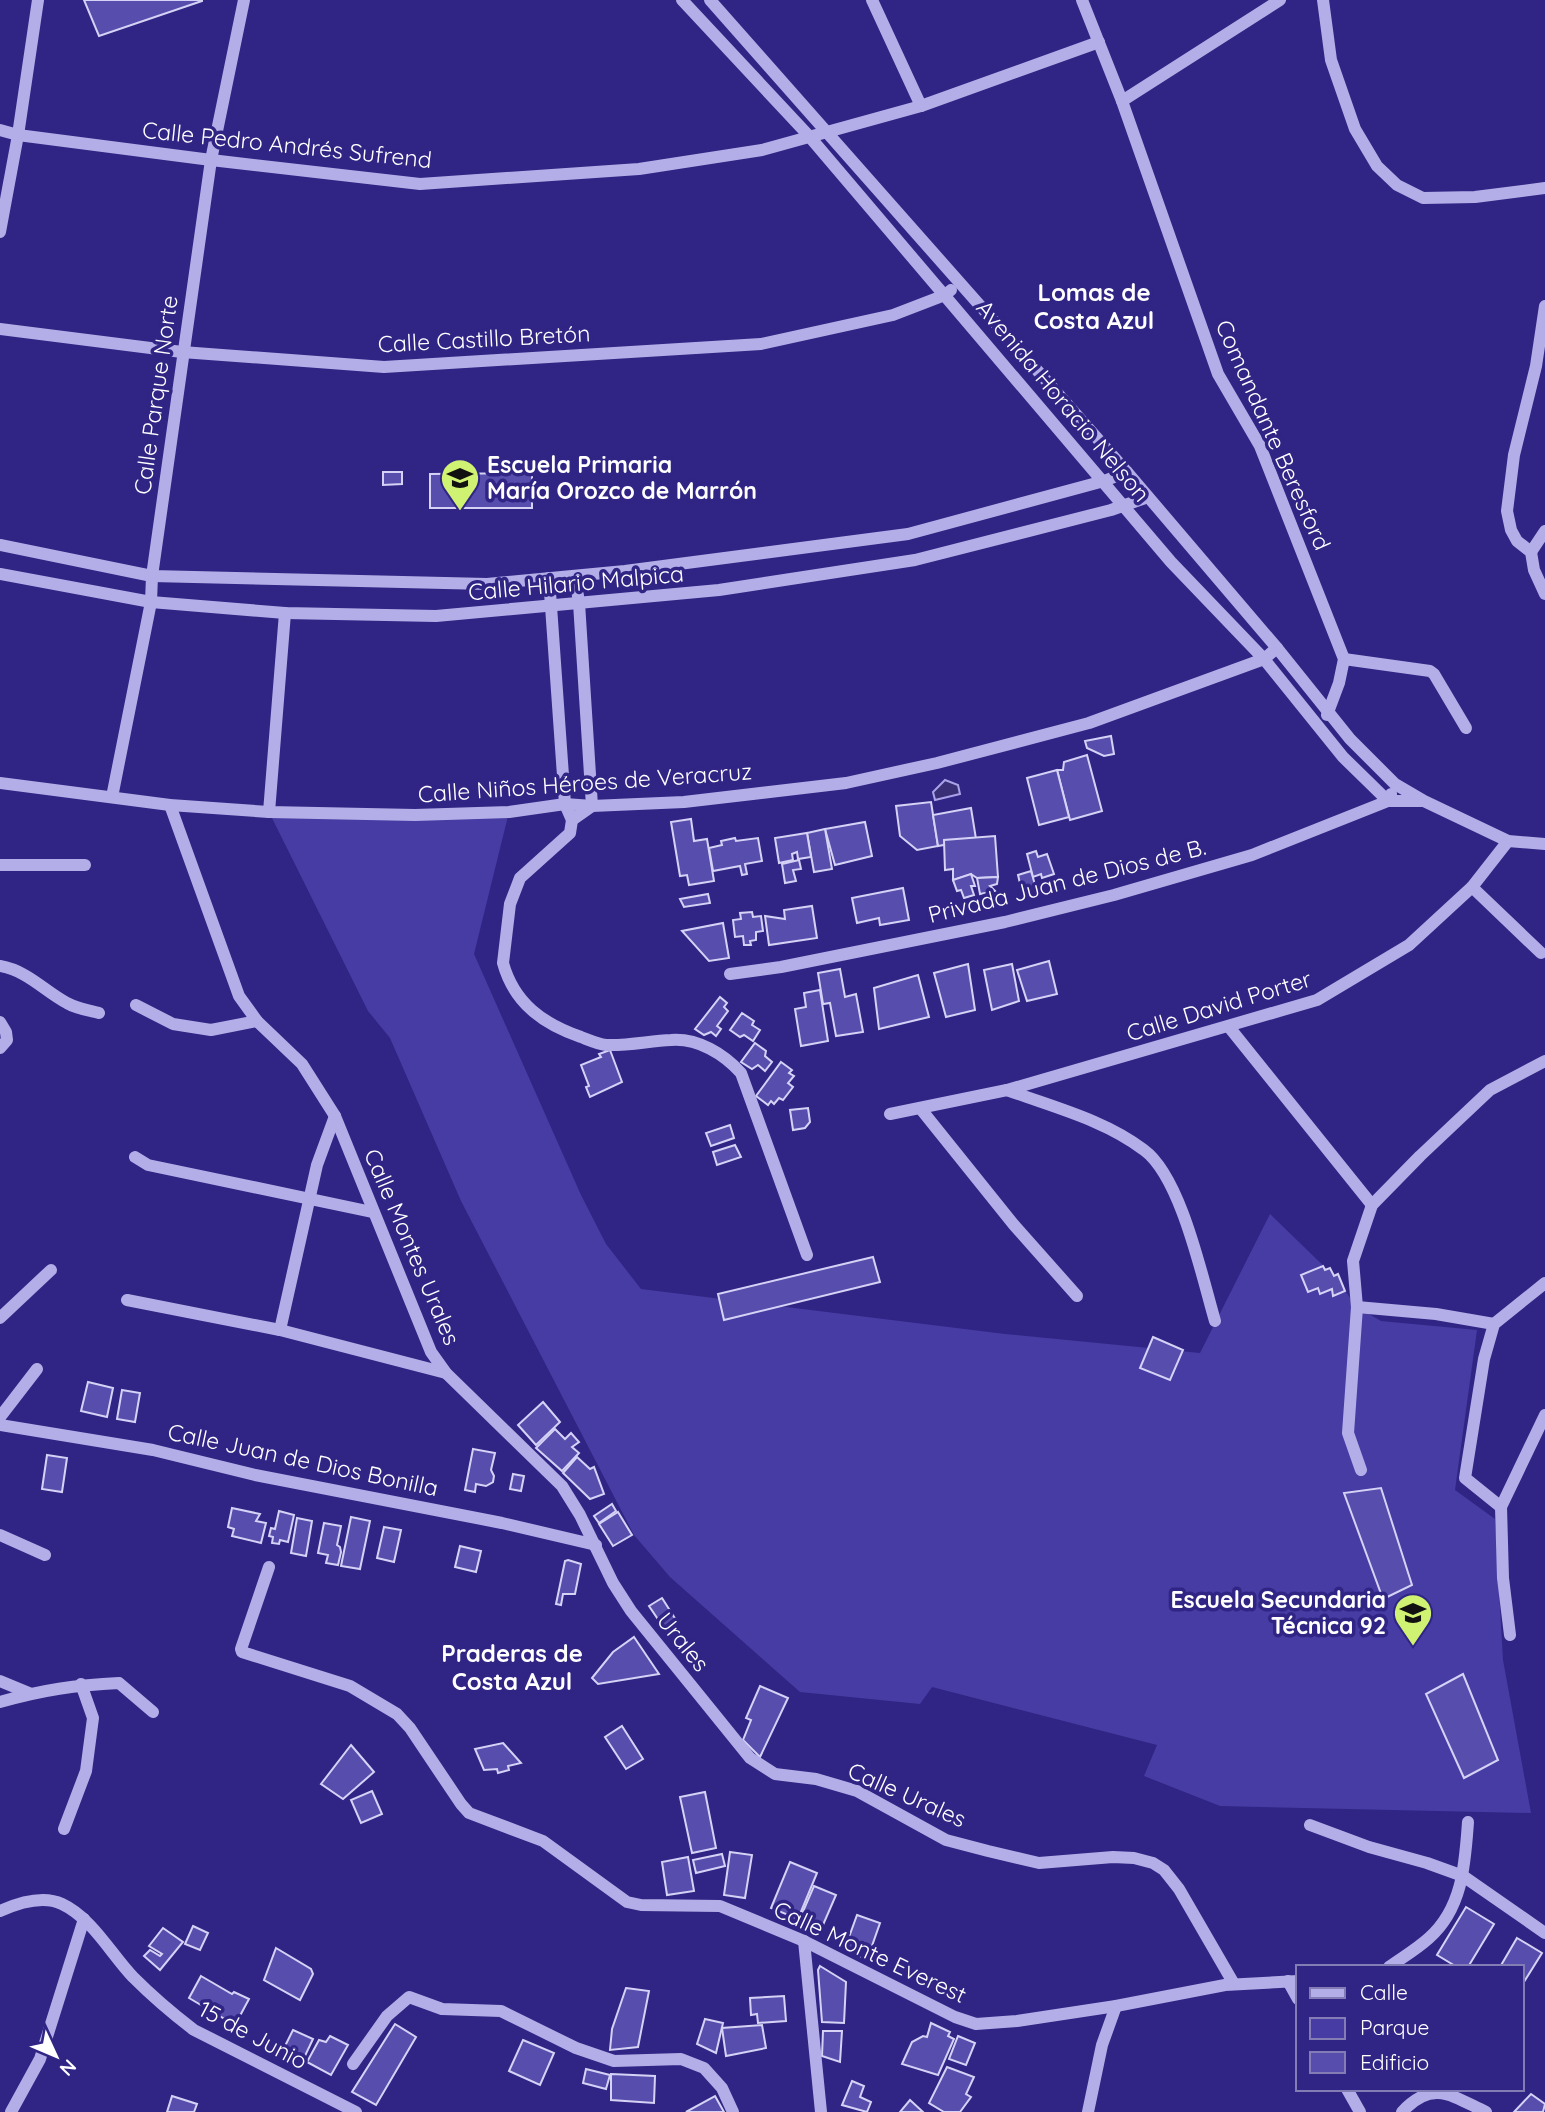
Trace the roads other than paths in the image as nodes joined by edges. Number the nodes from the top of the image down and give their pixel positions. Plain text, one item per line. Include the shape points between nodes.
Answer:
1 (38, 0) edge
2 (244, 0) edge
3 (682, 0) edge
4 (710, 0) edge
5 (872, 0) edge
6 (1082, 0) edge
7 (1280, 0) edge
8 (1323, 0) edge
9 (1099, 42) junction
10 (1122, 101) junction
11 (921, 106) junction
12 (0, 130) edge
13 (826, 132) junction
14 (18, 135) junction
15 (809, 136) junction
16 (211, 160) junction
17 (1545, 188) edge
18 (0, 232) edge
19 (928, 247) junction
20 (915, 261) junction
21 (960, 283) junction
22 (946, 295) junction
23 (1545, 306) edge
24 (0, 329) edge
25 (182, 352) junction
26 (1126, 472) junction
27 (1104, 481) junction
28 (1148, 496) junction
29 (1124, 506) junction
30 (1545, 531) edge
31 (0, 545) edge
32 (1531, 552) junction
33 (0, 574) edge
34 (152, 576) junction
35 (575, 576) junction
36 (549, 578) junction
37 (1545, 594) edge
38 (151, 602) junction
39 (579, 603) junction
40 (551, 606) junction
41 (285, 613) junction
42 (1277, 648) junction
43 (1264, 659) junction
44 (1344, 659) junction
45 (1330, 713) junction
46 (1317, 726) junction
47 (1466, 728) dead end
48 (0, 783) edge
49 (1395, 784) junction
50 (112, 797) junction
51 (1388, 801) junction
52 (1424, 801) junction
53 (565, 804) junction
54 (170, 805) junction
55 (592, 806) junction
56 (269, 812) junction
57 (572, 820) junction
58 (1508, 841) junction
59 (1545, 845) edge
60 (0, 865) edge
61 (85, 865) dead end
62 (1472, 887) junction
63 (1541, 953) dead end
64 (0, 966) edge
65 (730, 974) dead end
66 (136, 1005) dead end
67 (99, 1013) dead end
68 (257, 1021) junction
69 (3, 1027) edge
70 (1229, 1027) junction
71 (0, 1048) edge
72 (1545, 1061) edge
73 (1007, 1090) junction
74 (920, 1108) junction
75 (890, 1114) dead end
76 (335, 1116) junction
77 (135, 1157) dead end
78 (311, 1198) junction
79 (1371, 1205) junction
80 (372, 1212) junction
81 (807, 1255) dead end
82 (51, 1270) dead end
83 (1545, 1283) edge
84 (1077, 1296) dead end
85 (127, 1300) dead end
86 (1357, 1307) junction
87 (0, 1318) edge
88 (1215, 1321) dead end
89 (1494, 1324) junction
90 (280, 1330) junction
91 (37, 1369) dead end
92 (446, 1373) junction
93 (1545, 1415) edge
94 (0, 1417) edge
95 (0, 1425) edge
96 (1361, 1470) dead end
97 (1501, 1507) junction
98 (0, 1535) edge
99 (596, 1545) junction
100 (45, 1555) dead end
101 (269, 1567) dead end
102 (1510, 1635) dead end
103 (0, 1681) edge
104 (81, 1684) junction
105 (30, 1693) junction
106 (0, 1702) edge
107 (153, 1713) dead end
108 (750, 1758) joint
109 (1468, 1822) dead end
110 (1310, 1825) dead end
111 (64, 1829) dead end
112 (1463, 1877) junction
113 (0, 1911) edge
114 (84, 1919) junction
115 (1545, 1933) edge
116 (804, 1941) junction
117 (1392, 1965) edge
118 (1293, 1981) edge
119 (1234, 1984) junction
120 (1116, 2006) junction
121 (354, 2064) dead end
122 (1348, 2091) edge
123 (11, 2112) edge
124 (356, 2112) edge
125 (733, 2112) edge
126 (821, 2112) edge
127 (1088, 2112) edge
128 (1360, 2112) edge
129 (1402, 2112) edge
130 (1486, 2112) edge

1 - 14 street
2 - 16 street, Calle Parque Norte
3 - 15 street, Avenida Horacio Nelson
4 - 13 street, Avenida Horacio Nelson
5 - 11 street
6 - 9 street, Comandante Beresford
7 - 10 street
8 - 17 street via 1331,60 1355,129 1377,166 1397,185 1423,198
9 - 10 street, Comandante Beresford
9 - 11 street, Calle Pedro Andrés Sufrend
10 - 44 street, Comandante Beresford via 1218,374 1260,446
11 - 13 street, Calle Pedro Andrés Sufrend
12 - 14 street, Calle Pedro Andrés Sufrend
13 - 15 street, Calle Pedro Andrés Sufrend
13 - 19 street, Avenida Horacio Nelson
14 - 16 street, Calle Pedro Andrés Sufrend
14 - 18 street
15 - 16 street, Calle Pedro Andrés Sufrend via 762,150 639,169 420,184
15 - 20 street, Avenida Horacio Nelson
16 - 25 street, Calle Parque Norte
19 - 20 street
19 - 21 street, Avenida Horacio Nelson
20 - 22 street, Avenida Horacio Nelson
21 - 22 street, Calle Castillo Bretón
21 - 26 street, Avenida Horacio Nelson
22 - 25 street, Calle Castillo Bretón via 893,315 761,344 384,367
22 - 27 street, Avenida Horacio Nelson
23 - 32 street via 1507,511 1517,541
24 - 25 street, Calle Castillo Bretón
25 - 34 street, Calle Parque Norte
26 - 27 street, Calle Hilario Malpica
26 - 28 street, Avenida Horacio Nelson
27 - 29 street, Avenida Horacio Nelson
27 - 35 street, Calle Hilario Malpica via 908,534
28 - 29 street, Calle Hilario Malpica
28 - 42 street, Avenida Horacio Nelson
29 - 39 street, Calle Hilario Malpica via 915,559 719,590
29 - 43 street, Avenida Horacio Nelson
30 - 32 street
31 - 34 street, Calle Hilario Malpica
32 - 37 street
33 - 38 street, Calle Hilario Malpica
34 - 36 street, Calle Hilario Malpica via 487,584
34 - 38 street, Calle Parque Norte
35 - 36 street, Calle Hilario Malpica
35 - 39 street
36 - 40 street
38 - 41 street, Calle Hilario Malpica
38 - 50 street, Calle Parque Norte
39 - 40 street, Calle Hilario Malpica
39 - 55 street
40 - 41 street, Calle Hilario Malpica via 436,616
40 - 53 street
41 - 56 street
42 - 43 street, Calle Niños Héroes de Veracruz
42 - 45 street, Avenida Horacio Nelson
43 - 46 street, Avenida Horacio Nelson
43 - 55 street, Calle Niños Héroes de Veracruz via 1089,723 846,783 684,802
44 - 45 street
44 - 47 street via 1430,671
45 - 46 street
45 - 49 street, Avenida Horacio Nelson
46 - 51 street, Avenida Horacio Nelson
48 - 50 street, Calle Niños Héroes de Veracruz
49 - 51 street
49 - 52 street, Avenida Horacio Nelson
50 - 54 street, Calle Niños Héroes de Veracruz
51 - 52 street, Avenida Horacio Nelson
51 - 65 street, Privada Juan de Dios de B. via 1252,855 1114,895 964,931
52 - 58 street, Avenida Horacio Nelson
53 - 55 street, Calle Niños Héroes de Veracruz
53 - 56 street, Calle Niños Héroes de Veracruz via 415,815
53 - 57 street
54 - 56 street, Calle Niños Héroes de Veracruz
54 - 68 street via 239,996
55 - 57 street
57 - 81 street via 570,833 520,878 510,904 505,971 526,1006 556,1028 604,1045 673,1039 713,1049 729,1059 741,1073
58 - 59 street, Avenida Horacio Nelson
58 - 62 street, Calle David Porter
60 - 61 street
62 - 63 street
62 - 70 street, Calle David Porter via 1409,945 1366,972 1317,1000
64 - 67 street via 30,976 69,1004
66 - 68 street via 173,1024 211,1030
68 - 76 street, Calle Montes Urales via 302,1063
69 - 71 street via 7,1040
70 - 73 street, Calle David Porter
70 - 79 street
72 - 79 street via 1490,1090
73 - 74 street, Calle David Porter
73 - 88 street via 1115,1131 1158,1164 1184,1218
74 - 75 street, Calle David Porter
74 - 84 street
76 - 78 street via 317,1165
76 - 80 street, Calle Montes Urales
77 - 78 street via 148,1165
78 - 80 street
78 - 90 street
79 - 86 street via 1353,1261
80 - 92 street, Calle Montes Urales via 431,1352
82 - 87 street
83 - 89 street
85 - 90 street
86 - 89 street
86 - 96 street via 1348,1433
89 - 97 street via 1465,1478
90 - 92 street
91 - 94 street
92 - 99 street, Calle Montes Urales via 562,1486
93 - 97 street
95 - 99 street, Calle Juan de Dios Bonilla via 153,1450
97 - 102 street
98 - 100 street
99 - 108 street, Urales via 631,1611
101 - 116 street, Calle Monte Everest via 242,1652 350,1686 397,1714 469,1813 543,1841 627,1902 720,1906
103 - 105 street
104 - 105 street
104 - 107 street via 119,1682
104 - 111 street via 93,1718 86,1771
105 - 106 street
108 - 119 street, Calle Urales via 775,1774 857,1791 946,1840 988,1851 1039,1863 1113,1857 1153,1863 1179,1889
109 - 112 street
110 - 112 street
112 - 115 street
112 - 117 street via 1452,1910 1431,1937
113 - 114 street via 20,1902 51,1901
114 - 123 street via 40,2059
114 - 124 street, 15 de Junio via 133,1977 194,2030
116 - 120 street, Calle Monte Everest via 976,2024
116 - 126 street
118 - 119 street, Calle Monte Everest
119 - 120 street, Calle Monte Everest
120 - 127 street via 1102,2045
121 - 125 street via 387,2016 409,1997 442,2009 501,2011 614,2061 681,2059 704,2068 722,2088
122 - 128 street
129 - 130 street via 1420,2097 1445,2092

